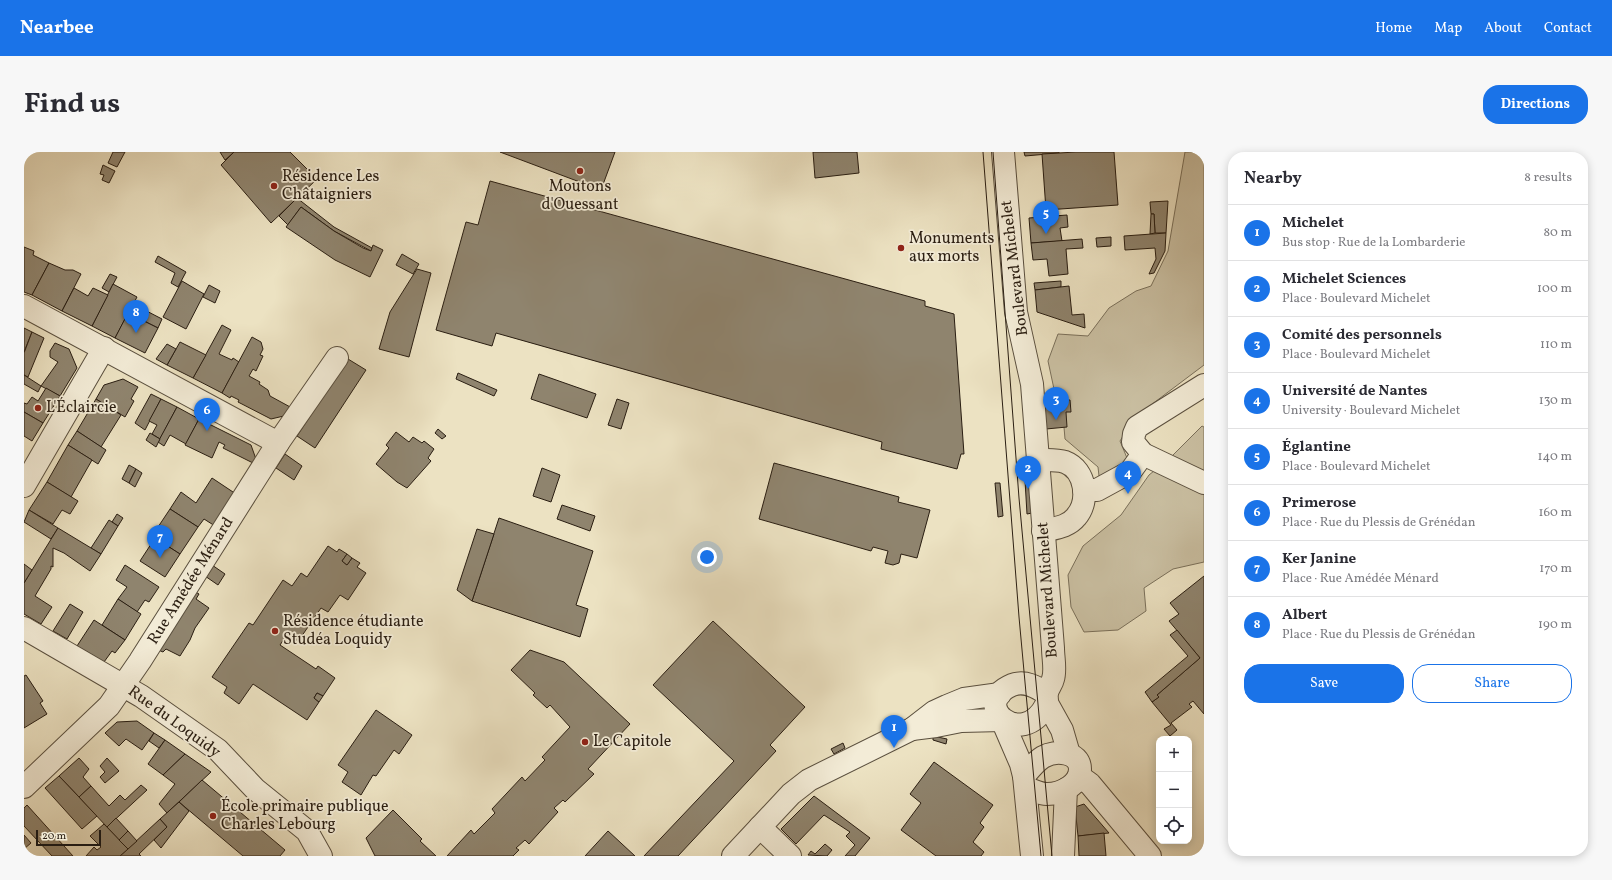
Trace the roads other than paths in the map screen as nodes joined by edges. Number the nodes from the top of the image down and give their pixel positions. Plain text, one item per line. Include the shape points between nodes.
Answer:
1 (1002, 152) edge
2 (24, 306) edge
3 (104, 348) junction
4 (337, 358) dead end
5 (1204, 385) edge
6 (278, 443) junction
7 (1143, 454) junction
8 (1038, 460) junction
9 (1204, 483) edge
10 (24, 486) edge
11 (1084, 490) junction
12 (1043, 531) junction
13 (24, 628) edge
14 (123, 686) junction
15 (1000, 694) junction
16 (1047, 698) junction
17 (1002, 720) junction
18 (912, 729) junction
19 (1070, 754) junction
20 (1025, 782) junction
21 (1073, 783) junction
22 (24, 787) edge
23 (760, 827) junction
24 (321, 856) edge
25 (733, 856) edge
26 (790, 856) edge
27 (1032, 856) edge
28 (1062, 856) edge
29 (1150, 856) edge

1 - 8 street, Boulevard Michelet via 1016,312 1032,384
2 - 3 street
3 - 6 street
3 - 10 street
4 - 6 street, Rue Amédée Ménard
5 - 7 street via 1137,427 1133,442
6 - 14 street, Rue Amédée Ménard
7 - 9 street
7 - 11 street via 1130,472 1097,490
8 - 11 street via 1052,459 1075,468
8 - 12 street, Boulevard Michelet
11 - 12 street via 1082,507 1076,518 1066,525
12 - 16 street, Boulevard Michelet via 1054,678
13 - 14 street, Rue du Loquidy
14 - 22 street, Rue Amédée Ménard via 102,714
14 - 24 street, Rue du Loquidy via 218,750 255,789 307,831
15 - 16 street via 1017,684 1036,686
15 - 17 street via 996,701 996,709
15 - 18 street via 954,702 934,712
16 - 17 street via 1038,717 1028,722 1012,724
16 - 19 street
17 - 18 street via 960,721
17 - 20 street via 1021,764
18 - 23 street via 809,780 791,794
19 - 20 street via 1056,752 1044,756 1033,765
19 - 21 street via 1076,758 1080,767
20 - 21 street via 1047,794
20 - 27 street
21 - 28 street
21 - 29 street via 1090,784
23 - 25 street
23 - 26 street

